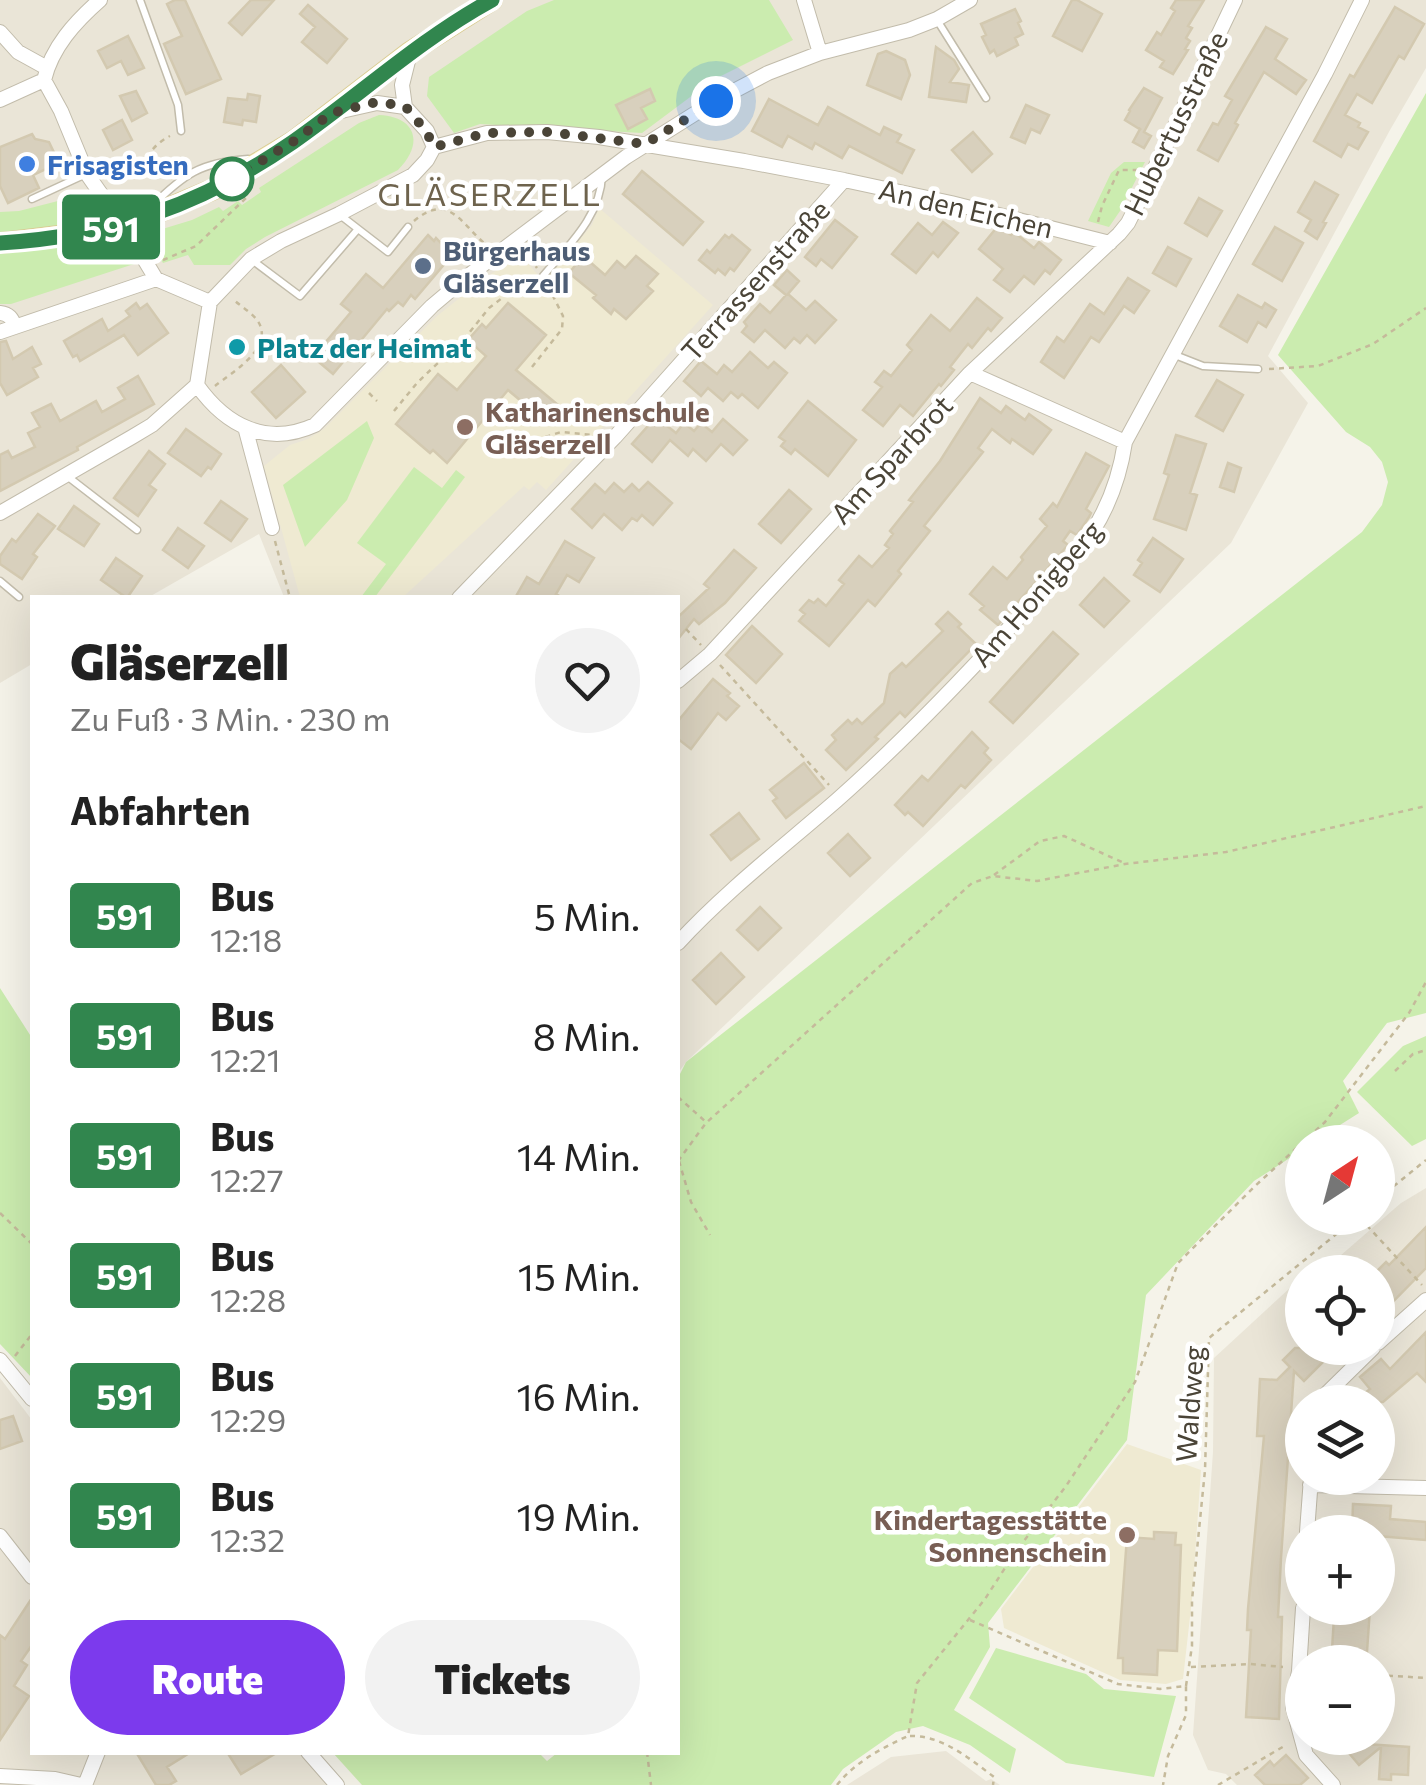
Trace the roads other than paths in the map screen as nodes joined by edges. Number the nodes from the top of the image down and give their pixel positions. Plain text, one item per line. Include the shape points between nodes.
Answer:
1 (100, 0) edge
2 (140, 0) edge
3 (492, 0) edge
4 (804, 0) edge
5 (970, 0) edge
6 (1235, 0) edge
7 (1362, 0) edge
8 (936, 19) junction
9 (0, 32) edge
10 (410, 52) junction
11 (820, 53) junction
12 (46, 74) junction
13 (986, 98) dead end
14 (0, 100) edge
15 (405, 106) junction
16 (332, 113) junction
17 (181, 131) road end
18 (645, 144) junction
19 (434, 147) junction
20 (602, 174) junction
21 (844, 180) junction
22 (94, 184) junction
23 (32, 199) dead end
24 (340, 214) junction
25 (408, 227) road end
26 (358, 229) junction
27 (1110, 242) junction
28 (0, 243) edge
29 (251, 260) junction
30 (148, 266) junction
31 (543, 276) road end
32 (210, 302) junction
33 (0, 313) edge
34 (8, 329) edge
35 (1174, 355) junction
36 (1258, 369) road end
37 (970, 374) junction
38 (200, 390) junction
39 (246, 427) junction
40 (1125, 442) junction
41 (66, 475) junction
42 (0, 513) edge
43 (272, 528) road end
44 (137, 530) dead end
45 (0, 581) edge
46 (462, 595) edge
47 (19, 596) dead end
48 (680, 679) edge
49 (680, 942) edge
50 (1426, 1300) edge
51 (1395, 1327) edge
52 (3, 1364) edge
53 (1355, 1365) edge
54 (1335, 1385) edge
55 (30, 1398) edge
56 (1395, 1486) edge
57 (1426, 1488) edge
58 (0, 1536) edge
59 (30, 1575) edge
60 (97, 1755) edge
61 (311, 1755) edge
62 (1306, 1755) edge
63 (0, 1776) edge
64 (83, 1785) edge
65 (337, 1785) edge
66 (1333, 1785) edge

1 - 12 street via 64,38
2 - 17 lane via 178,104
3 - 10 main road
4 - 11 street
5 - 8 street
6 - 27 street, Hubertusstraße via 1128,223
7 - 35 street, Am Honigberg
8 - 11 street
8 - 13 lane
9 - 12 street
10 - 15 street
10 - 16 main road
11 - 18 street via 768,73
12 - 14 street
12 - 22 street
15 - 16 street via 377,102
15 - 19 street
16 - 28 main road via 214,189 140,220
18 - 19 street, An den Eichen via 548,132 487,133
18 - 20 street
18 - 21 street, An den Eichen
19 - 24 street via 413,175
20 - 31 lane via 596,210
20 - 39 street via 464,278 315,425 280,436
21 - 27 street, An den Eichen
21 - 46 street, Terrassenstraße via 615,437
22 - 23 lane
22 - 30 street, bridge
24 - 26 lane
24 - 29 street
25 - 26 lane via 388,252
26 - 29 lane via 300,296
27 - 37 street, Am Sparbrot
29 - 32 street
30 - 32 street
30 - 34 street
32 - 38 street
33 - 34 street via 12,319
35 - 36 lane via 1203,366
35 - 40 street, Am Honigberg
37 - 40 street
37 - 48 street, Am Sparbrot
38 - 39 street
38 - 41 street
39 - 43 street
40 - 49 street, Am Honigberg via 1110,501 1092,536 957,685
41 - 42 street
41 - 44 lane
45 - 47 lane
50 - 51 street
52 - 55 street
53 - 54 street
56 - 57 street
58 - 59 street
60 - 64 street
61 - 65 street
62 - 66 street
63 - 64 street

